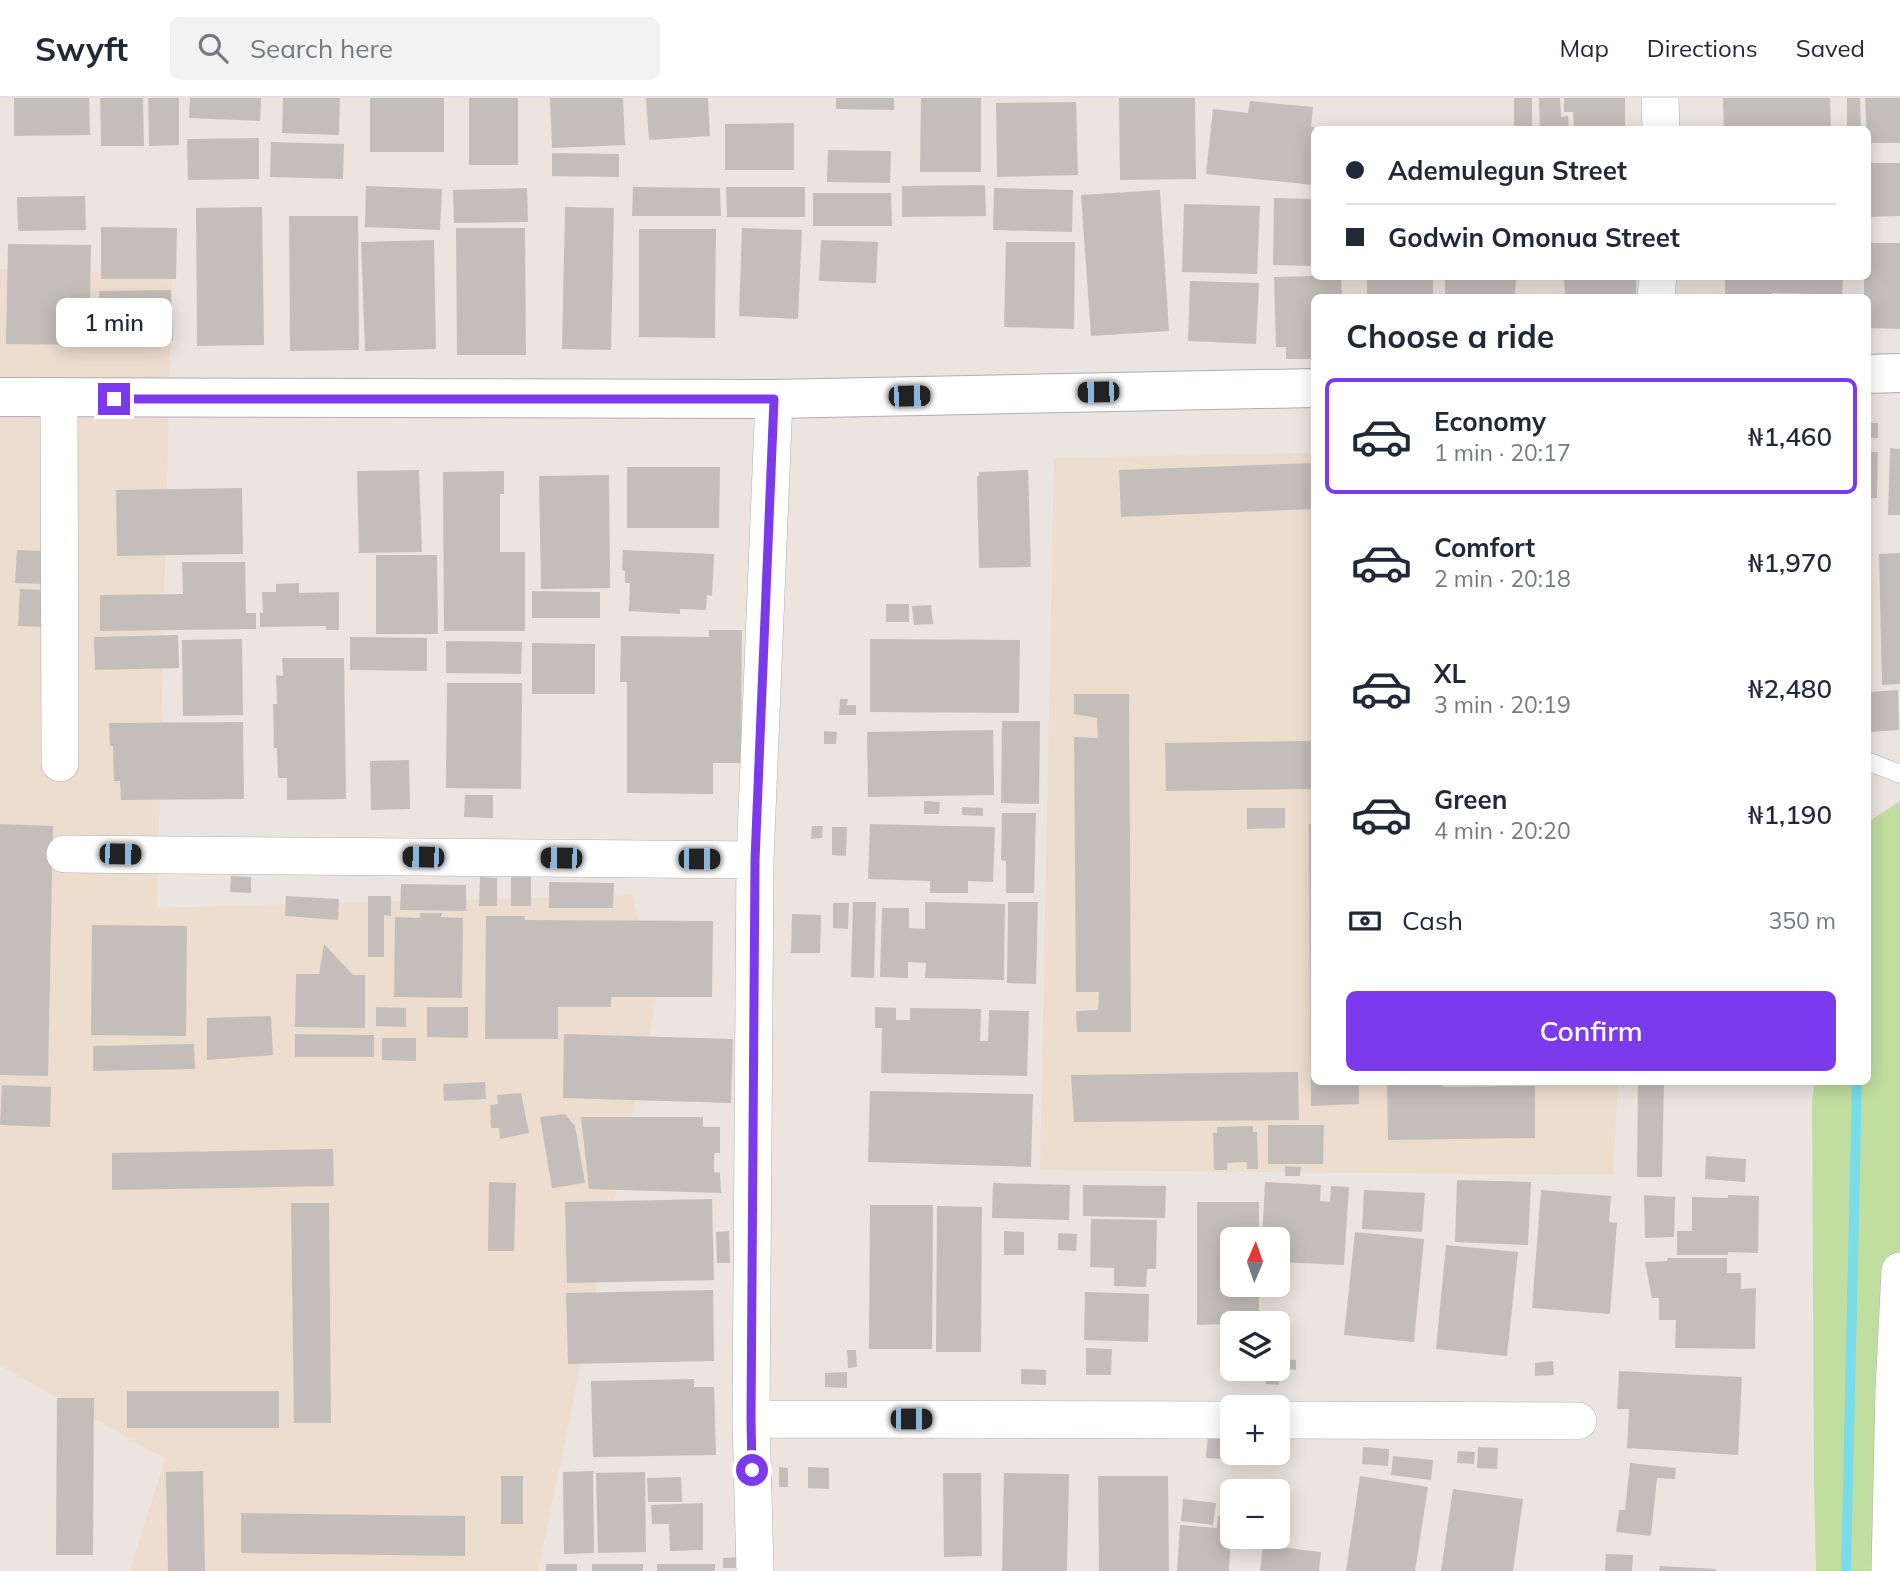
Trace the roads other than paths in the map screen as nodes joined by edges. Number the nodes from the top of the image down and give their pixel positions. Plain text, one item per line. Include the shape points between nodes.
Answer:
1 (1660, 98) edge
2 (1661, 126) edge
3 (1900, 373) edge
4 (1871, 374) edge
5 (1311, 388) edge
6 (0, 397) edge
7 (59, 398) junction
8 (774, 399) junction
9 (1871, 762) edge
10 (60, 764) dead end
11 (1896, 771) edge
12 (65, 854) dead end
13 (755, 860) junction
14 (1900, 1271) edge
15 (751, 1419) junction
16 (1220, 1420) edge
17 (1290, 1420) edge
18 (1578, 1421) dead end
19 (755, 1571) edge
20 (1890, 1571) edge

1 - 2 street
3 - 4 street
5 - 8 street
6 - 7 street
7 - 8 street
7 - 10 street
8 - 13 street
9 - 11 lane
12 - 13 street
13 - 15 street
14 - 20 street
15 - 16 street
15 - 19 street
17 - 18 street

